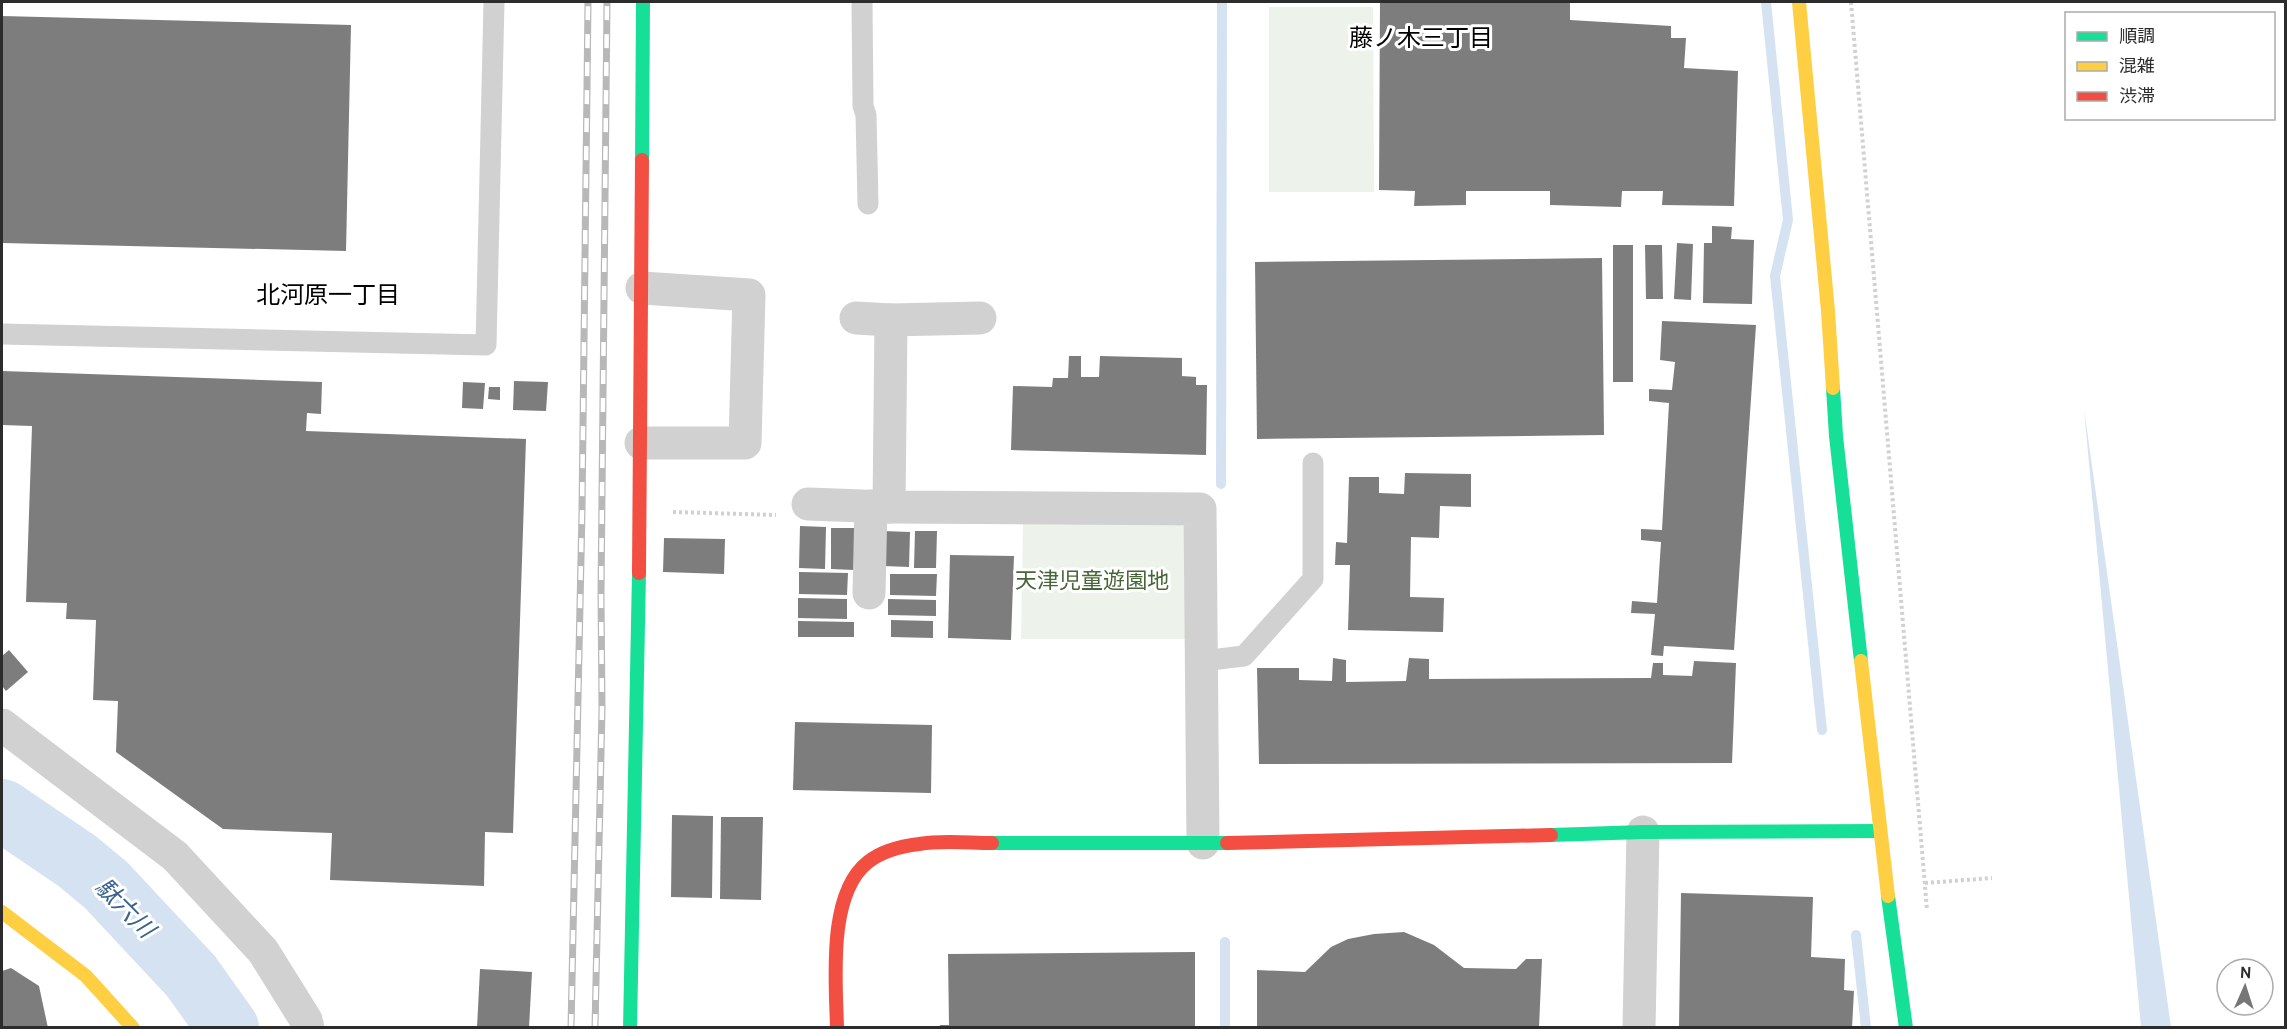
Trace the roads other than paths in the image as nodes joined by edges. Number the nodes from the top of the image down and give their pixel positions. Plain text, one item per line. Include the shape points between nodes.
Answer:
1 (494, 2) edge
2 (643, 2) edge
3 (862, 2) edge
4 (1799, 2) edge
5 (868, 204) dead end
6 (642, 288) junction
7 (856, 318) dead end
8 (980, 318) dead end
9 (891, 320) junction
10 (2, 334) edge
11 (641, 443) junction
12 (1313, 463) dead end
13 (808, 504) road end
14 (880, 506) junction
15 (869, 593) dead end
16 (1202, 661) junction
17 (2, 725) edge
18 (1879, 831) junction
19 (1643, 832) junction
20 (1203, 843) junction
21 (2, 912) edge
22 (133, 1028) edge
23 (308, 1028) edge
24 (630, 1028) edge
25 (837, 1028) edge
26 (1639, 1028) edge
27 (1906, 1028) edge

1 - 10 lane via 486,345
2 - 6 street
3 - 5 lane
4 - 18 street via 1836,436
6 - 11 street
6 - 11 street via 749,294 745,443
7 - 9 street
8 - 9 street
9 - 14 street
11 - 24 street
12 - 16 lane via 1313,579 1244,657
13 - 14 street
14 - 15 street
14 - 16 street via 1200,509
16 - 20 street
17 - 23 street via 175,856 262,951
18 - 19 street
18 - 27 street
19 - 20 street
19 - 26 street
20 - 25 street via 922,843 888,850 864,865 841,906 836,930
21 - 22 street via 86,976

